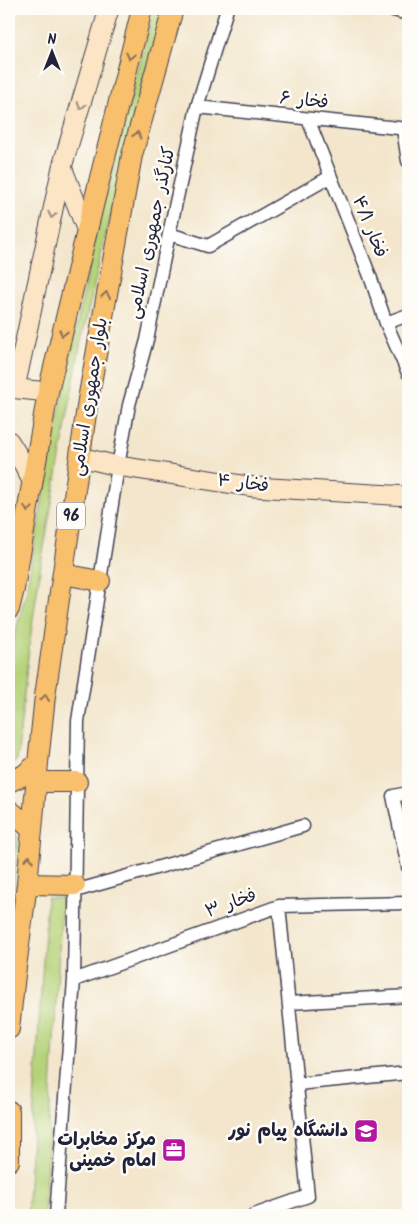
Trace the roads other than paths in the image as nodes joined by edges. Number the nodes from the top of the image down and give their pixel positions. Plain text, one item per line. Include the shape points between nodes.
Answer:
1 (107, 9) edge
2 (142, 9) edge
3 (173, 9) edge
4 (227, 9) edge
5 (390, 9) edge
6 (408, 14) edge
7 (196, 107) junction
8 (308, 119) junction
9 (406, 129) edge
10 (408, 161) edge
11 (62, 167) junction
12 (330, 177) junction
13 (87, 231) junction
14 (169, 234) junction
15 (408, 314) edge
16 (386, 323) junction
17 (408, 373) edge
18 (12, 388) edge
19 (48, 392) junction
20 (9, 441) edge
21 (80, 457) junction
22 (118, 466) junction
23 (32, 481) junction
24 (408, 496) edge
25 (63, 574) junction
26 (100, 581) junction
27 (9, 609) edge
28 (37, 773) junction
29 (9, 782) edge
30 (77, 782) junction
31 (408, 793) edge
32 (9, 810) edge
33 (302, 826) dead end
34 (32, 830) junction
35 (408, 867) edge
36 (27, 884) junction
37 (75, 888) junction
38 (408, 903) edge
39 (279, 906) junction
40 (74, 980) junction
41 (408, 996) edge
42 (289, 1003) junction
43 (9, 1029) edge
44 (408, 1073) edge
45 (297, 1084) junction
46 (9, 1111) edge
47 (9, 1161) edge
48 (282, 1210) edge
49 (56, 1215) edge
50 (254, 1215) edge

1 -> 11 street
2 -> 13 main road, بلوار جمهوری اسلامی
21 -> 3 main road, بلوار جمهوری اسلامی / 96 via 132,156
4 - 7 street, کنارگذر جمهوری اسلامی
5 - 6 street
7 - 8 street, فخار ۶
7 - 14 street, کنارگذر جمهوری اسلامی
8 - 9 street, فخار ۶
8 - 12 street, فخار ۴/۱
9 - 10 street
11 - 13 street
11 -> 18 street
12 - 14 street via 208,246
12 - 16 street, فخار ۴/۱
13 -> 19 main road, بلوار جمهوری اسلامی
14 - 22 street, کنارگذر جمهوری اسلامی
15 - 16 street
16 - 17 street, فخار ۴/۱
18 - 19 street
19 - 23 main road, بلوار جمهوری اسلامی
20 - 23 street
21 - 22 street, فخار ۴
21 - 25 main road, بلوار جمهوری اسلامی / 96
22 - 24 street, فخار ۴ via 254,487
22 - 26 street, کنارگذر جمهوری اسلامی
23 -> 27 main road, بلوار جمهوری اسلامی
25 - 26 main road
28 -> 25 main road, بلوار جمهوری اسلامی / 96
26 - 30 street, کنارگذر جمهوری اسلامی via 78,721
28 - 29 main road
28 - 30 main road
28 - 34 main road, بلوار جمهوری اسلامی / 96
30 - 37 street, کنارگذر جمهوری اسلامی
31 - 35 street via 393,796
32 - 34 main road
33 - 37 street
36 -> 34 main road, بلوار جمهوری اسلامی / 96
36 - 37 main road
36 - 43 main road, بلوار جمهوری اسلامی / 96
37 - 40 street, کنارگذر جمهوری اسلامی
38 - 39 street, فخار ۳
39 - 40 street, فخار ۳
39 - 42 street
40 - 49 street, کنارگذر جمهوری اسلامی
41 - 42 street
42 - 45 street
44 - 45 street
45 - 48 street via 308,1196
46 - 47 main road
48 - 50 street

